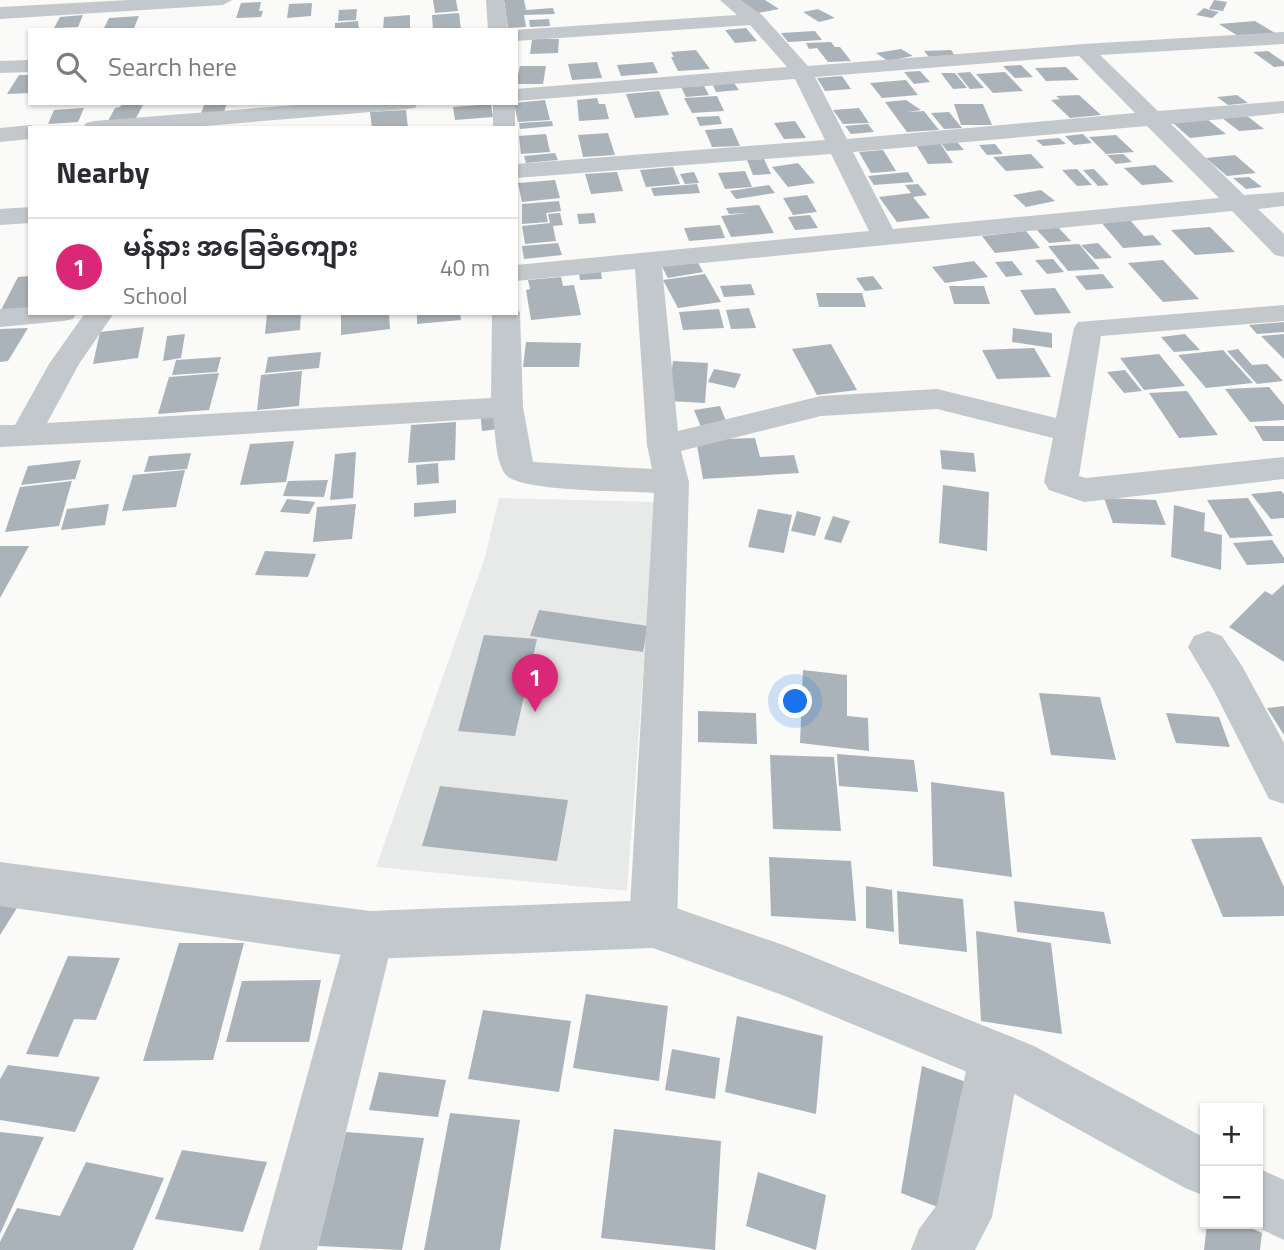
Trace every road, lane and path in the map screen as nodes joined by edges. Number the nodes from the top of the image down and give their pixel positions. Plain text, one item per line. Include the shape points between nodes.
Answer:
1 (223, 0) edge
2 (231, 0) edge
3 (495, 0) edge
4 (729, 0) edge
5 (0, 13) edge
6 (755, 19) junction
7 (223, 20) dead end
8 (498, 28) edge
9 (518, 34) edge
10 (1284, 38) edge
11 (1084, 50) junction
12 (28, 65) edge
13 (0, 67) edge
14 (802, 72) junction
15 (518, 94) edge
16 (375, 105) edge
17 (504, 105) edge
18 (1284, 107) edge
19 (183, 117) edge
20 (1150, 117) junction
21 (110, 126) edge
22 (504, 126) edge
23 (28, 132) edge
24 (0, 135) edge
25 (840, 146) junction
26 (518, 171) edge
27 (1284, 199) edge
28 (1237, 204) junction
29 (28, 215) edge
30 (0, 218) edge
31 (885, 238) junction
32 (1284, 249) edge
33 (648, 261) junction
34 (518, 273) edge
35 (1284, 313) edge
36 (38, 315) edge
37 (99, 315) edge
38 (506, 315) edge
39 (0, 318) edge
40 (507, 407) junction
41 (1070, 432) junction
42 (12, 435) edge
43 (663, 445) junction
44 (1284, 468) edge
45 (672, 482) junction
46 (1209, 647) dead end
47 (1284, 785) edge
48 (0, 884) edge
49 (653, 924) junction
50 (370, 935) junction
51 (995, 1057) junction
52 (1201, 1166) edge
53 (1263, 1200) edge
54 (1284, 1211) edge
55 (288, 1250) edge
56 (940, 1250) edge

1 - 5 street
2 - 7 street
3 - 8 street
4 - 6 street
6 - 9 street
6 - 14 street
10 - 11 street
11 - 14 street
11 - 20 street
12 - 13 street
14 - 15 street
14 - 25 street
16 - 19 street
17 - 22 street
18 - 20 street
19 - 21 street
20 - 25 street
20 - 28 street
23 - 24 street
25 - 26 street
25 - 31 street
27 - 28 street
28 - 31 street
28 - 32 street
29 - 30 street
31 - 33 street
33 - 34 street
33 - 43 street
35 - 41 street via 1088,328
36 - 39 street
37 - 42 street
38 - 40 street
40 - 42 street
40 - 45 street via 517,466 522,471
41 - 43 street via 937,399 821,406
41 - 44 street via 1060,482 1084,490
43 - 45 street
45 - 49 street
46 - 47 street
48 - 50 street
49 - 50 street
49 - 51 street via 786,971
50 - 55 street
51 - 52 street
51 - 56 street via 963,1217
53 - 54 street

